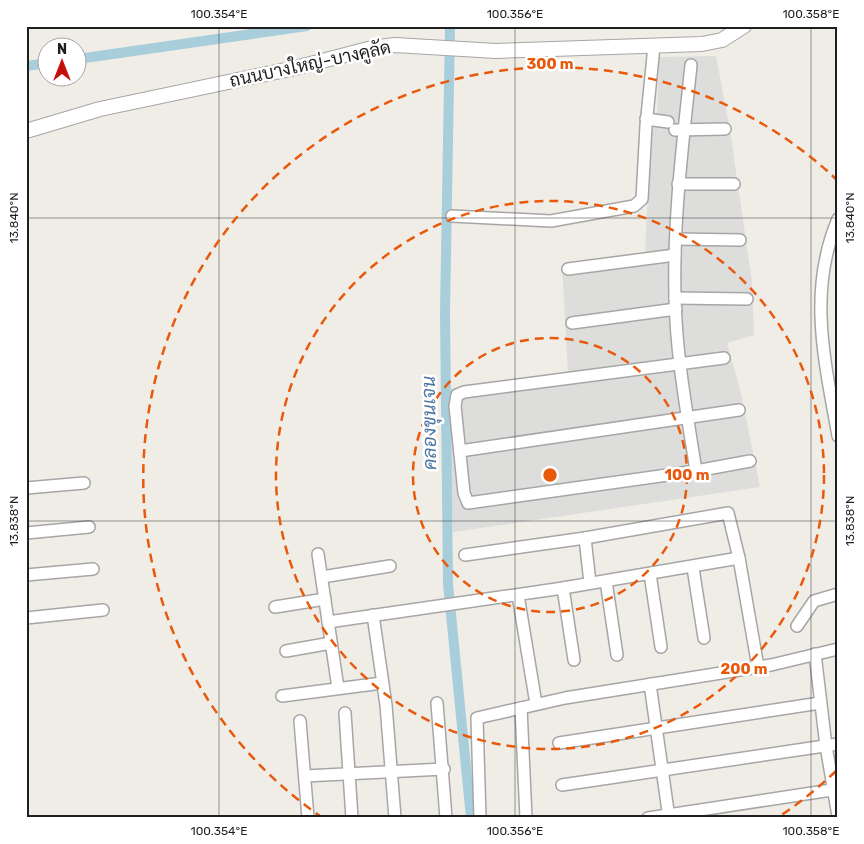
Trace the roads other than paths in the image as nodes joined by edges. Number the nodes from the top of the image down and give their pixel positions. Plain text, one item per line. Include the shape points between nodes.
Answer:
1 (744, 26) edge
2 (654, 46) junction
3 (692, 65) dead end
4 (646, 122) junction
5 (679, 127) junction
6 (725, 129) dead end
7 (26, 130) edge
8 (678, 184) junction
9 (734, 184) dead end
10 (452, 216) dead end
11 (838, 219) edge
12 (677, 239) junction
13 (740, 240) dead end
14 (675, 255) junction
15 (568, 269) dead end
16 (747, 299) dead end
17 (675, 304) junction
18 (572, 323) dead end
19 (724, 358) dead end
20 (681, 363) junction
21 (739, 410) dead end
22 (688, 418) junction
23 (838, 436) edge
24 (460, 451) junction
25 (750, 462) dead end
26 (696, 471) junction
27 (84, 483) dead end
28 (26, 488) edge
29 (89, 527) dead end
30 (26, 533) edge
31 (585, 538) junction
32 (318, 554) dead end
33 (465, 555) dead end
34 (739, 558) junction
35 (390, 566) dead end
36 (93, 568) dead end
37 (693, 568) junction
38 (650, 574) junction
39 (26, 575) edge
40 (322, 577) junction
41 (606, 581) junction
42 (590, 583) junction
43 (563, 588) junction
44 (838, 594) edge
45 (518, 595) junction
46 (325, 599) junction
47 (275, 607) dead end
48 (102, 610) dead end
49 (373, 615) junction
50 (26, 618) edge
51 (328, 622) junction
52 (797, 626) dead end
53 (704, 638) dead end
54 (331, 643) junction
55 (661, 647) dead end
56 (838, 649) edge
57 (286, 651) dead end
58 (815, 654) junction
59 (617, 655) dead end
60 (574, 660) dead end
61 (758, 667) junction
62 (382, 682) junction
63 (650, 684) junction
64 (338, 688) junction
65 (282, 696) dead end
66 (437, 703) dead end
67 (820, 703) junction
68 (536, 704) junction
69 (521, 708) junction
70 (345, 713) dead end
71 (300, 721) dead end
72 (655, 728) junction
73 (559, 743) dead end
74 (838, 744) edge
75 (826, 746) junction
76 (444, 769) junction
77 (392, 771) junction
78 (662, 772) junction
79 (350, 773) junction
80 (305, 776) junction
81 (562, 785) dead end
82 (836, 790) edge
83 (669, 816) edge
84 (838, 816) edge
85 (308, 818) edge
86 (352, 818) edge
87 (395, 818) edge
88 (446, 818) edge
89 (480, 818) edge
90 (526, 818) edge
91 (648, 818) edge

1 - 2 street, ถนนบางใหญ่-บางคูลัด via 712,43
2 - 4 street
2 - 7 street, ถนนบางใหญ่-บางคูลัด via 496,51 442,46 372,48
3 - 5 street
4 - 5 street
4 - 10 street via 644,191 642,199 634,206 558,220
5 - 6 street
5 - 8 street
8 - 9 street
8 - 12 street
11 - 23 street via 825,264 819,310
12 - 13 street
12 - 14 street
14 - 15 street
14 - 17 street
16 - 17 street
17 - 18 street
17 - 20 street
19 - 20 street
20 - 22 street
20 - 24 street via 464,392 457,395 455,406
21 - 22 street
22 - 24 street
22 - 26 street
24 - 26 street via 468,503
25 - 26 street
27 - 28 street
29 - 30 street
31 - 33 street
31 - 34 street via 728,513
31 - 42 street
32 - 40 street
34 - 37 street
34 - 61 street
35 - 40 street
36 - 39 street
37 - 38 street
37 - 53 street
38 - 41 street
38 - 55 street
40 - 46 street
41 - 42 street
41 - 59 street
42 - 43 street
43 - 45 street
43 - 60 street
44 - 52 street via 814,601
45 - 49 street
45 - 68 street
46 - 47 street
46 - 51 street
48 - 50 street
49 - 51 street
49 - 62 street
51 - 54 street
54 - 57 street
54 - 64 street
56 - 58 street
58 - 61 street
58 - 67 street
61 - 63 street
62 - 64 street
62 - 77 street
63 - 68 street
63 - 72 street
64 - 65 street
66 - 76 street
67 - 72 street
67 - 75 street
68 - 69 street
69 - 89 street via 477,718
69 - 90 street
70 - 79 street
71 - 80 street
72 - 73 street
72 - 78 street
74 - 75 street
75 - 78 street
75 - 82 street
76 - 77 street
76 - 88 street
77 - 79 street
77 - 87 street
78 - 81 street
78 - 83 street
79 - 80 street
79 - 86 street
80 - 85 street
82 - 83 street
82 - 84 street
83 - 91 street

